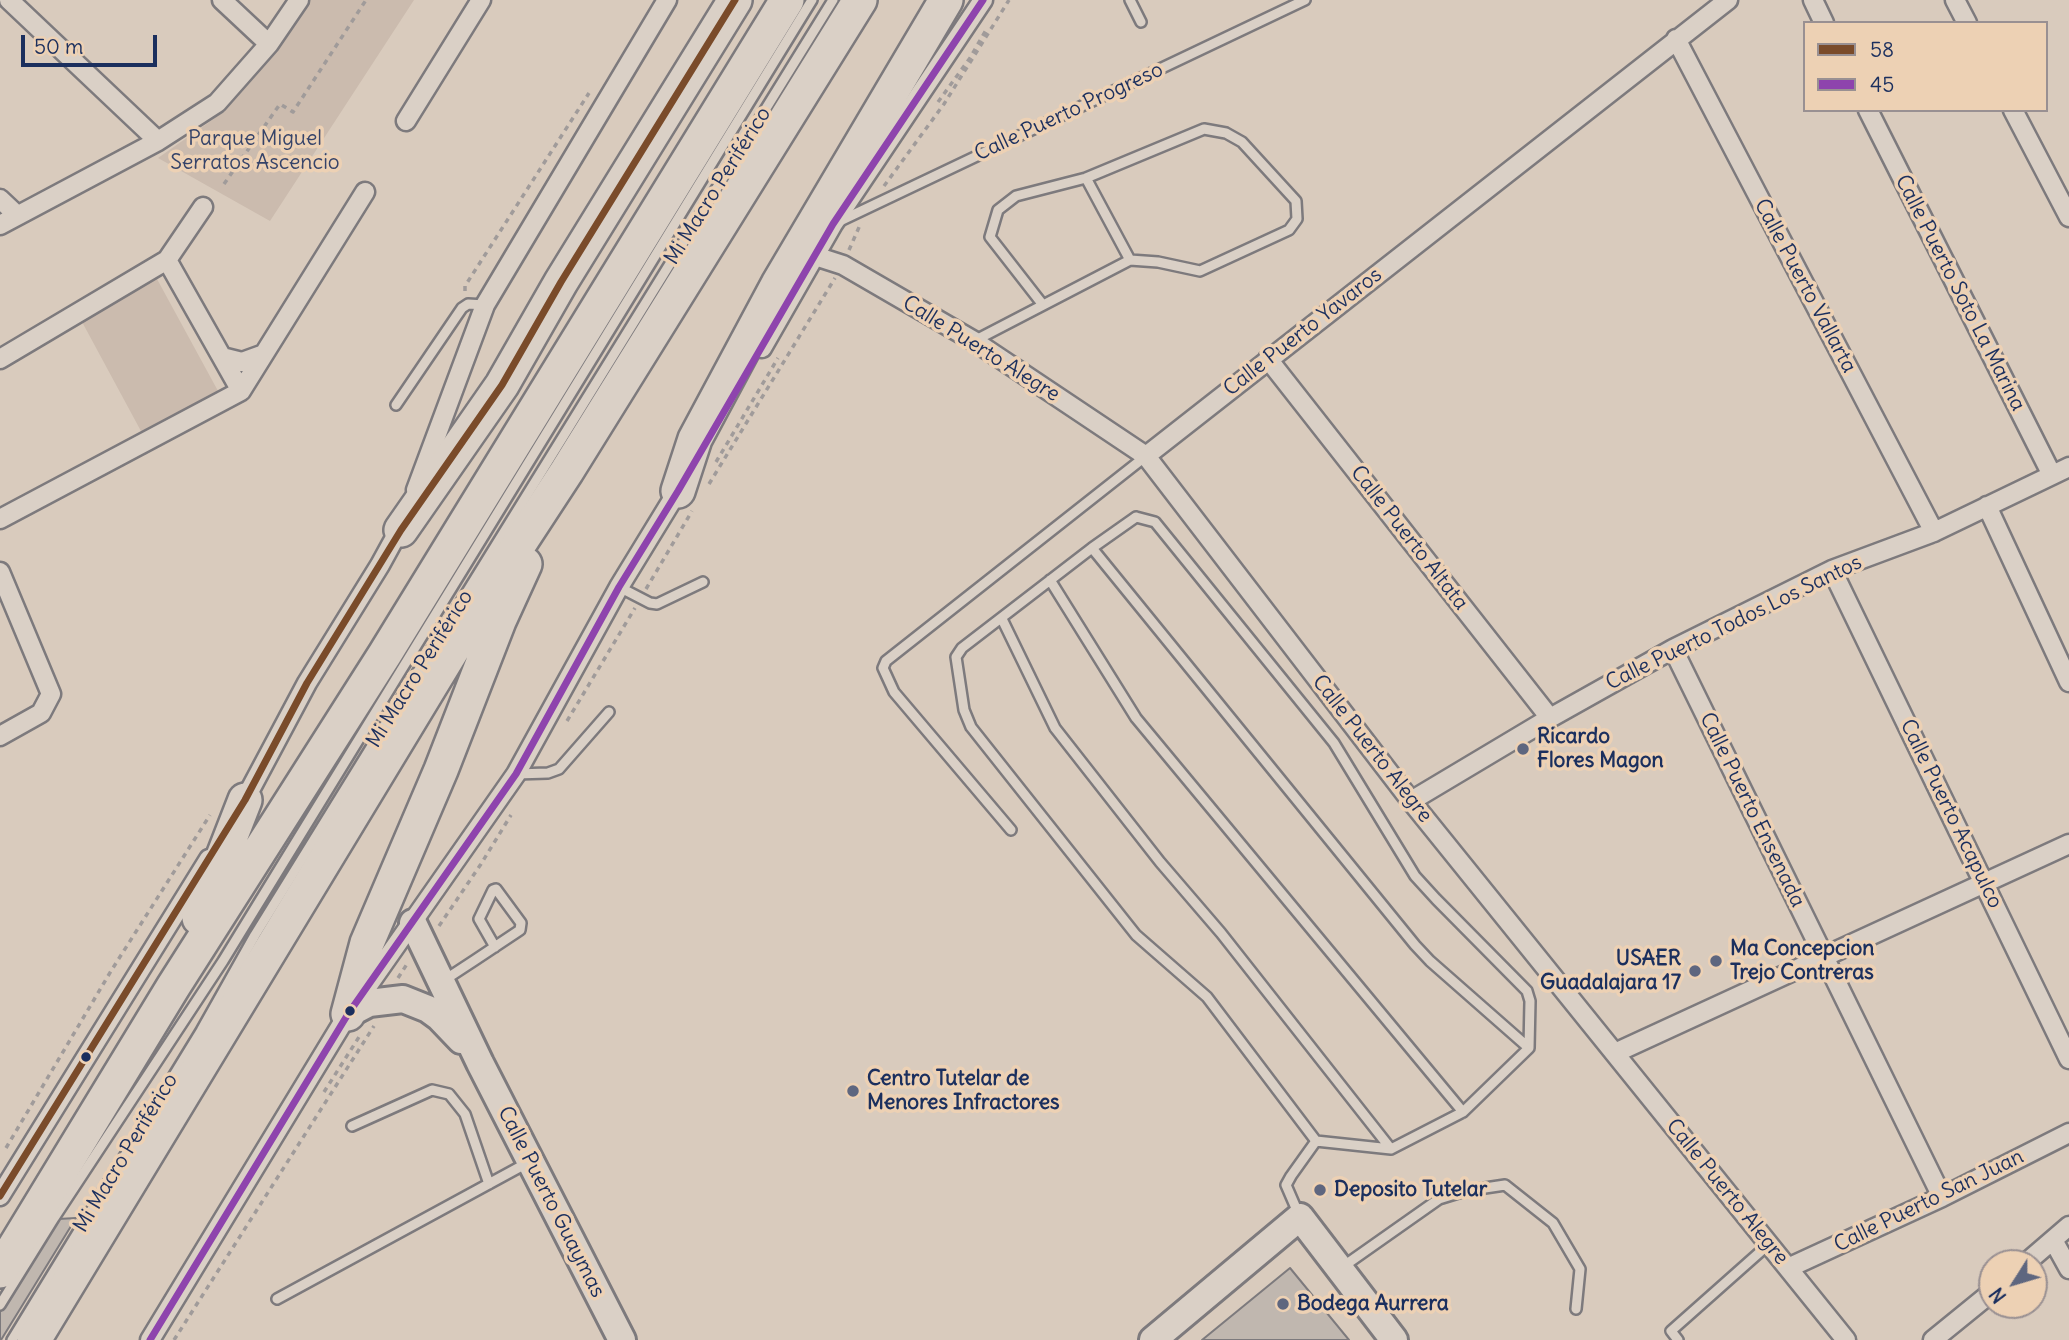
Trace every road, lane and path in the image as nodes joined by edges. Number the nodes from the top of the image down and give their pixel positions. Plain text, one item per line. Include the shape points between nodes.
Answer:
1 (9, 0) edge
2 (222, 0) edge
3 (299, 0) edge
4 (366, 0) edge
5 (481, 0) edge
6 (667, 0) edge
7 (788, 0) edge
8 (812, 0) edge
9 (833, 0) edge
10 (860, 0) edge
11 (946, 0) edge
12 (983, 0) edge
13 (1130, 0) edge
14 (1305, 0) edge
15 (1728, 0) edge
16 (1813, 0) edge
17 (1955, 0) edge
18 (744, 4) edge
19 (1823, 21) edge
20 (1966, 21) edge
21 (1142, 22) dead end
22 (1676, 39) junction
23 (268, 44) junction
24 (590, 92) dead end
25 (1869, 112) edge
26 (2014, 112) edge
27 (406, 121) dead end
28 (158, 141) junction
29 (1086, 178) junction
30 (224, 184) dead end
31 (365, 192) dead end
32 (0, 199) edge
33 (204, 206) dead end
34 (18, 215) junction
35 (2069, 217) edge
36 (0, 225) edge
37 (833, 225) junction
38 (815, 256) junction
39 (167, 260) junction
40 (1130, 260) junction
41 (485, 305) junction
42 (1043, 305) junction
43 (462, 308) junction
44 (569, 310) junction
45 (974, 341) junction
46 (264, 354) junction
47 (222, 357) junction
48 (0, 359) edge
49 (1268, 359) junction
50 (502, 385) junction
51 (241, 391) junction
52 (396, 405) dead end
53 (538, 405) junction
54 (1146, 456) junction
55 (2069, 467) edge
56 (567, 471) junction
57 (2052, 475) junction
58 (678, 491) junction
59 (1987, 506) junction
60 (0, 519) edge
61 (401, 530) junction
62 (1934, 532) junction
63 (1092, 548) junction
64 (1832, 570) junction
65 (0, 572) edge
66 (1050, 580) junction
67 (703, 582) dead end
68 (619, 587) junction
69 (1002, 619) junction
70 (1673, 649) junction
71 (2069, 682) edge
72 (609, 712) dead end
73 (1550, 718) junction
74 (0, 736) edge
75 (516, 774) junction
76 (1411, 801) junction
77 (230, 804) junction
78 (1011, 830) dead end
79 (2069, 844) edge
80 (1984, 883) junction
81 (413, 923) junction
82 (495, 947) junction
83 (1823, 957) junction
84 (442, 982) junction
85 (173, 987) junction
86 (348, 1014) junction
87 (1529, 1048) junction
88 (1615, 1053) junction
89 (2069, 1059) edge
90 (480, 1063) junction
91 (1463, 1112) junction
92 (352, 1126) dead end
93 (2069, 1133) edge
94 (1316, 1141) junction
95 (1391, 1149) junction
96 (0, 1159) edge
97 (530, 1161) junction
98 (489, 1184) junction
99 (0, 1196) edge
100 (1942, 1197) junction
101 (1300, 1217) junction
102 (2069, 1226) edge
103 (2053, 1240) junction
104 (1769, 1244) junction
105 (2042, 1249) edge
106 (1788, 1268) junction
107 (1340, 1269) junction
108 (2069, 1269) edge
109 (0, 1271) edge
110 (278, 1299) dead end
111 (0, 1305) edge
112 (1978, 1306) edge
113 (1576, 1309) dead end
114 (1951, 1334) edge
115 (151, 1337) edge
116 (12, 1340) edge
117 (34, 1340) edge
118 (622, 1340) edge
119 (1153, 1340) edge
120 (1394, 1340) edge
121 (1678, 1340) edge
122 (1846, 1340) edge
123 (1933, 1340) edge

1 - 28 street
2 - 23 street
3 - 23 street
4 - 30 path via 293,112 280,104
5 - 27 street
6 - 41 street
7 - 53 highway
8 - 111 lane, Mi Macro Periférico via 223,961
9 - 116 lane, Mi Macro Periférico via 255,935
10 - 56 highway
11 - 58 highway via 778,284 695,439
12 - 37 street
13 - 21 lane
14 - 37 lane, Calle Puerto Progreso
15 - 22 street, Calle Puerto Yavaros
16 - 19 street
17 - 20 street
18 - 44 highway
18 - 50 highway via 561,282
22 - 49 street, Calle Puerto Yavaros
22 - 62 street, Calle Puerto Vallarta
23 - 28 street via 217,103
24 - 43 path via 465,286
25 - 57 street, Calle Puerto Soto La Marina
26 - 35 street
28 - 34 street
29 - 40 lane
29 - 40 lane via 1204,129 1242,142 1296,201 1297,219 1289,230 1200,271
29 - 42 lane via 1016,196 998,210 990,237
31 - 46 street
32 - 34 street
33 - 39 street
34 - 36 street
37 - 38 street
38 - 45 street, Calle Puerto Alegre via 843,265
38 - 58 street
39 - 47 street
39 - 48 street
40 - 42 lane
41 - 43 lane
41 - 61 street
42 - 45 lane
43 - 52 lane
44 - 50 highway
44 - 53 highway
45 - 54 street, Calle Puerto Alegre
46 - 47 street via 242,362
46 - 51 street
47 - 51 street
49 - 54 street, Calle Puerto Yavaros
49 - 73 street, Calle Puerto Altata
50 - 61 highway
51 - 60 street
53 - 85 highway
54 - 76 street, Calle Puerto Alegre
54 - 78 lane, Calle Puerto Yavaros via 886,661 883,668 894,692
55 - 57 street, Calle Puerto Todos Los Santos
56 - 86 highway via 499,621 367,943
56 - 117 highway via 475,612
57 - 59 street, Calle Puerto Todos Los Santos
58 - 68 street
59 - 62 street, Calle Puerto Todos Los Santos
59 - 71 street
61 - 77 street
62 - 64 street, Calle Puerto Todos Los Santos
63 - 66 lane
63 - 87 lane via 1415,945
63 - 87 lane via 1136,517 1155,522 1334,743 1415,876 1527,990
64 - 70 street, Calle Puerto Todos Los Santos
64 - 80 street, Calle Puerto Acapulco
65 - 74 street via 51,694 41,713
66 - 69 lane
66 - 91 lane via 1136,718
67 - 68 lane via 657,604
68 - 75 street
69 - 94 lane via 956,657 971,727 1136,935 1207,998
69 - 95 lane via 1055,729
70 - 73 street, Calle Puerto Todos Los Santos
70 - 83 street, Calle Puerto Ensenada
72 - 75 lane via 559,769
73 - 76 street, Calle Puerto Todos Los Santos
75 - 81 street
76 - 88 street, Calle Puerto Alegre
77 - 85 highway
77 - 96 path via 111,971
77 - 99 street
79 - 80 street
80 - 83 street
80 - 89 street, Calle Puerto Acapulco
81 - 84 street, Calle Puerto Guaymas
81 - 86 street
82 - 82 lane via 522,927 496,889 479,919
82 - 84 lane
83 - 88 street
83 - 100 street, Calle Puerto Ensenada
84 - 90 street, Calle Puerto Guaymas
85 - 109 highway
86 - 90 street, Calle Puerto Guaymas via 369,1003 403,999 439,1017
86 - 115 street
87 - 91 lane
88 - 104 street, Calle Puerto Alegre
90 - 97 street, Calle Puerto Guaymas
91 - 95 lane
92 - 98 lane via 432,1090 449,1094 465,1114
93 - 100 street, Calle Puerto San Juan
94 - 95 lane
94 - 101 lane via 1286,1185
97 - 98 lane
97 - 118 street, Calle Puerto Guaymas
98 - 110 lane
100 - 106 street, Calle Puerto San Juan
101 - 107 street
101 - 119 street
102 - 103 street
103 - 105 street
103 - 108 street
104 - 106 street, Calle Puerto Alegre
104 - 121 lane via 1671,1331
106 - 122 street, Calle Puerto Alegre
107 - 113 lane via 1439,1199 1505,1185 1553,1223 1580,1269
107 - 120 street
112 - 114 street
114 - 123 street

